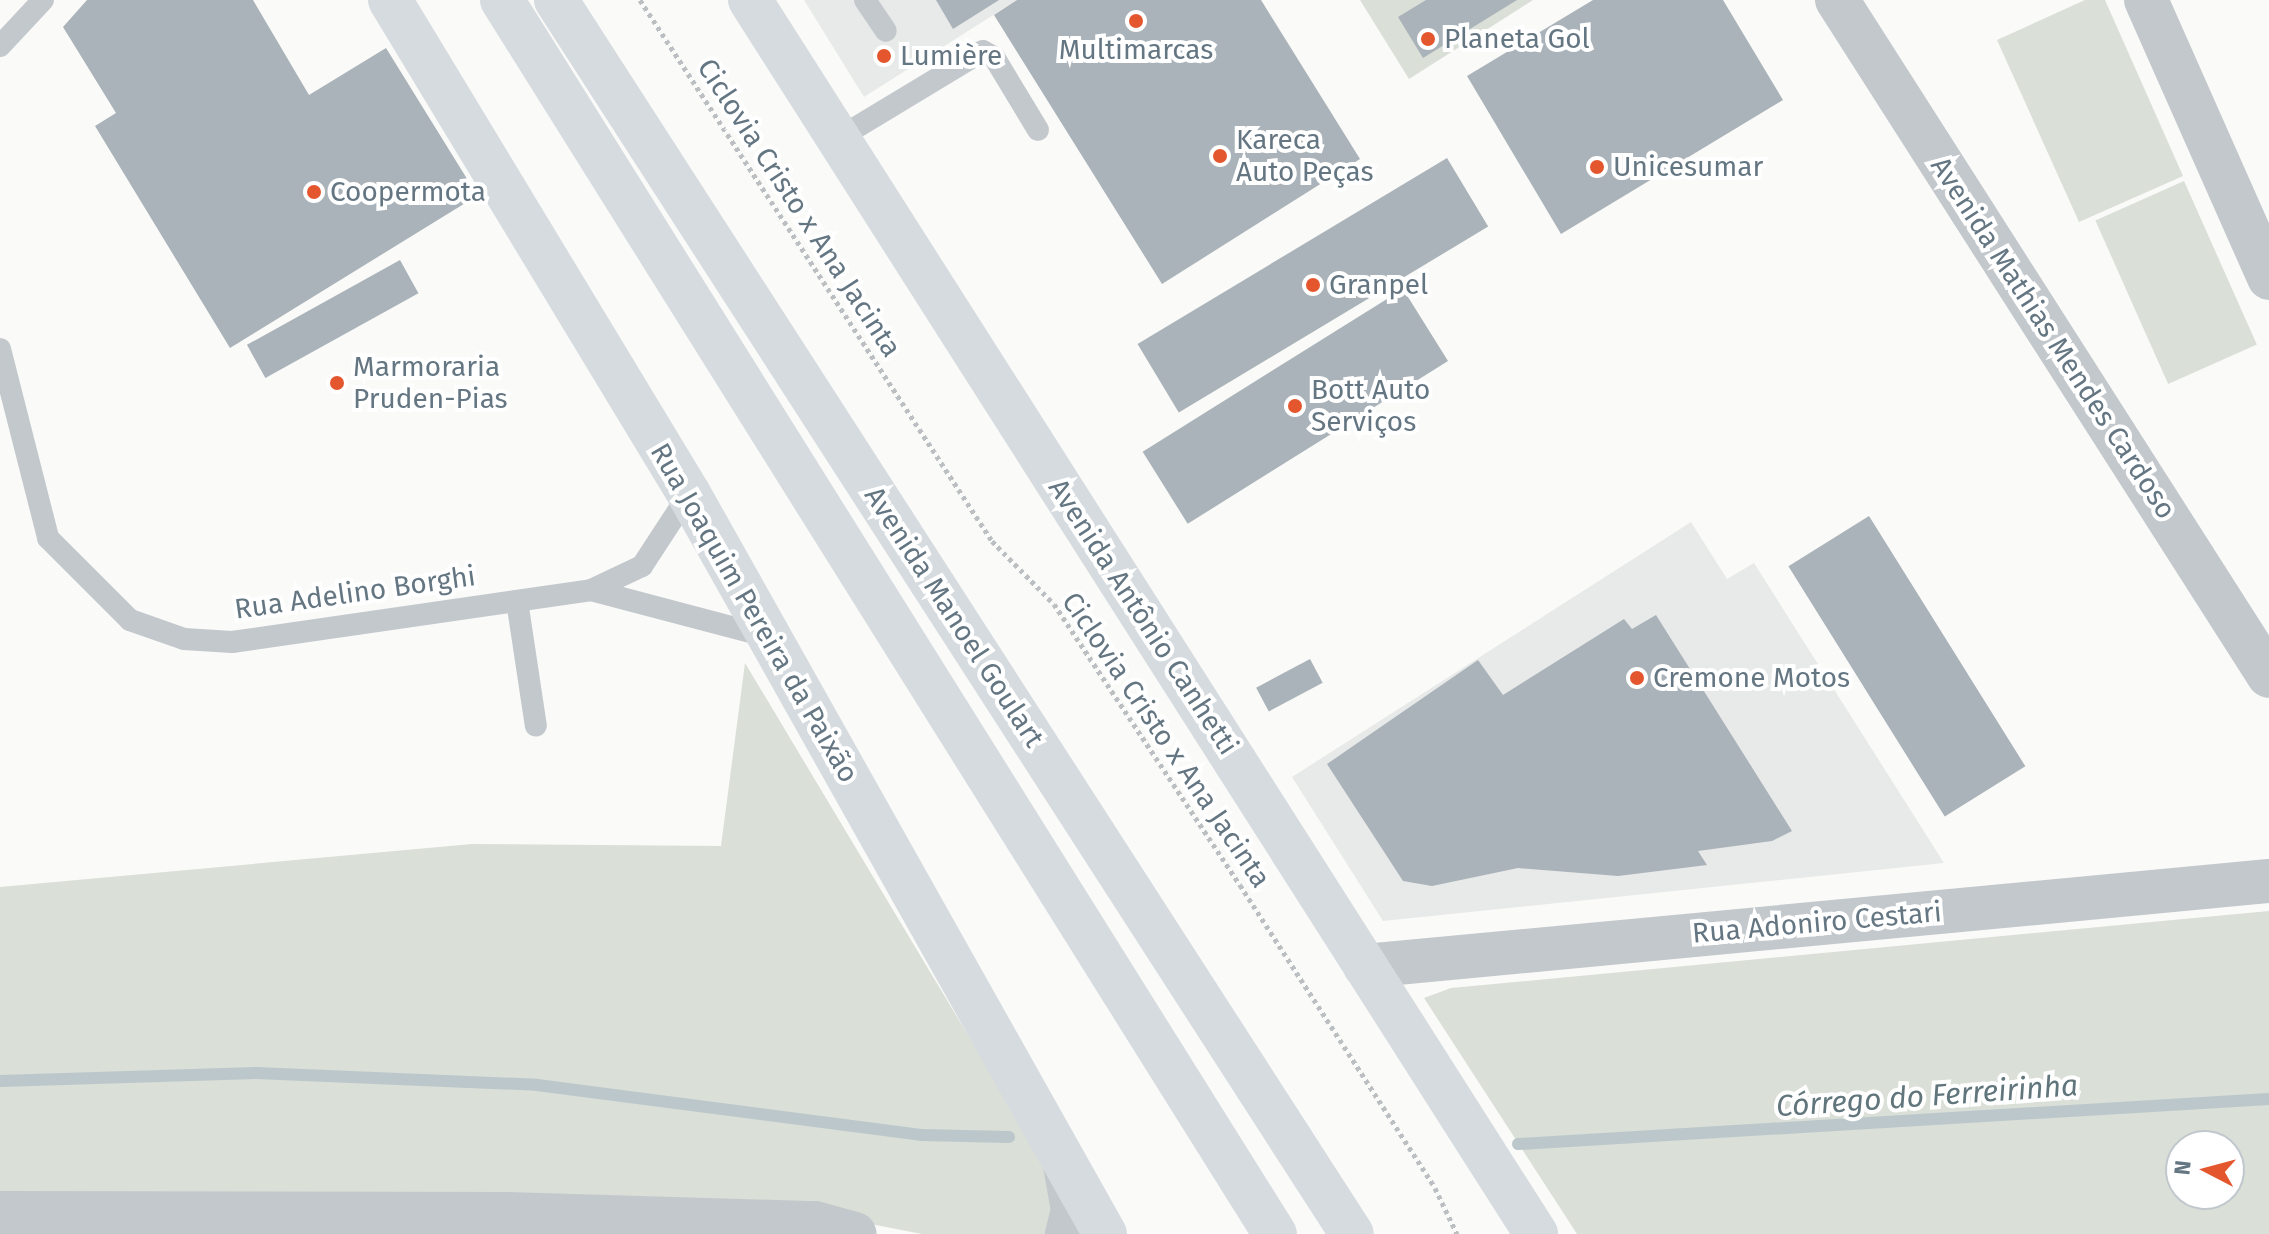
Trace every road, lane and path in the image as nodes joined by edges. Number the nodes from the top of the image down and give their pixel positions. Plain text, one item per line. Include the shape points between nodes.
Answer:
1 (43, 0) edge
2 (390, 0) edge
3 (502, 0) edge
4 (556, 0) edge
5 (640, 0) edge
6 (750, 0) edge
7 (865, 0) edge
8 (1837, 0) edge
9 (2146, 0) edge
10 (886, 31) dead end
11 (0, 46) edge
12 (1038, 130) dead end
13 (837, 139) junction
14 (2269, 278) edge
15 (0, 349) edge
16 (689, 494) junction
17 (591, 590) junction
18 (517, 601) junction
19 (771, 638) junction
20 (2269, 676) edge
21 (536, 726) dead end
22 (2269, 881) edge
23 (1365, 966) junction
24 (1065, 1165) junction
25 (0, 1213) edge
26 (855, 1234) edge
27 (1067, 1234) edge
28 (1105, 1234) edge
29 (1275, 1234) edge
30 (1352, 1234) edge
31 (1457, 1234) edge
32 (1536, 1234) edge

1 - 11 lane
2 - 16 main road, Rua Joaquim Pereira da Paixão
3 - 29 main road, Avenida Manoel Goulart
4 - 30 main road, Avenida Manoel Goulart
5 - 31 path, Ciclovia Cristo x Ana Jacinta via 992,541 1054,604 1435,1188
6 - 13 main road, Avenida Antônio Canhetti
7 - 10 lane
8 - 20 street, Avenida Mathias Mendes Cardoso
9 - 14 street
12 - 13 lane via 994,57 983,51
13 - 23 main road, Avenida Antônio Canhetti
15 - 18 lane, Rua Adelino Borghi via 48,538 130,620 184,639 232,642
16 - 17 lane via 642,566
16 - 19 main road, Rua Joaquim Pereira da Paixão
17 - 18 lane, Rua Adelino Borghi
17 - 19 lane
18 - 21 lane
19 - 24 main road, Rua Joaquim Pereira da Paixão
22 - 23 street, Rua Adoniro Cestari
23 - 32 main road, Avenida Antônio Canhetti
24 - 27 street via 1073,1210
24 - 28 main road, Rua Joaquim Pereira da Paixão
25 - 26 street via 505,1214 815,1223

